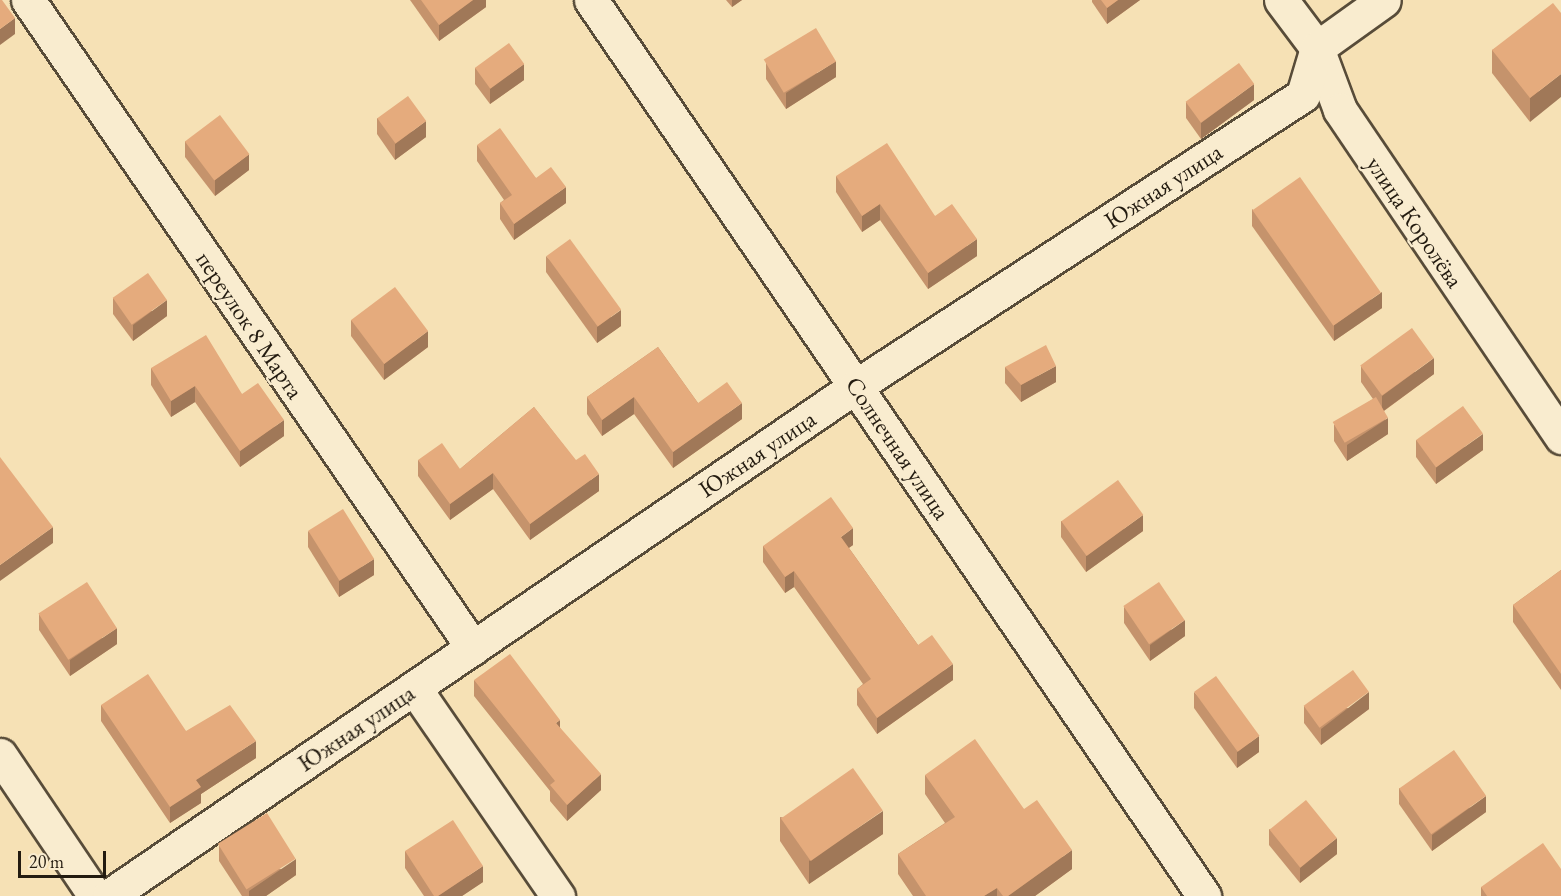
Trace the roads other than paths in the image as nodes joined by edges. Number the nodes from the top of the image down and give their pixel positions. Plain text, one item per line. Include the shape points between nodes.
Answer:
1 (28, 0) edge
2 (591, 0) edge
3 (1281, 0) edge
4 (1384, 0) edge
5 (1317, 48) junction
6 (856, 386) junction
7 (1561, 437) edge
8 (473, 648) junction
9 (415, 688) junction
10 (0, 755) edge
11 (95, 896) edge
12 (109, 896) edge
13 (558, 896) edge
14 (1204, 896) edge

1 - 8 street, переулок 8 Марта
2 - 6 street, Солнечная улица
3 - 5 street, улица Королёва
4 - 5 street
5 - 6 street, Южная улица via 1303,95
5 - 7 street, улица Королёва via 1340,110
6 - 8 street, Южная улица
6 - 14 street, Солнечная улица
8 - 9 street, Южная улица
9 - 12 street, Южная улица
9 - 13 street
10 - 11 street

